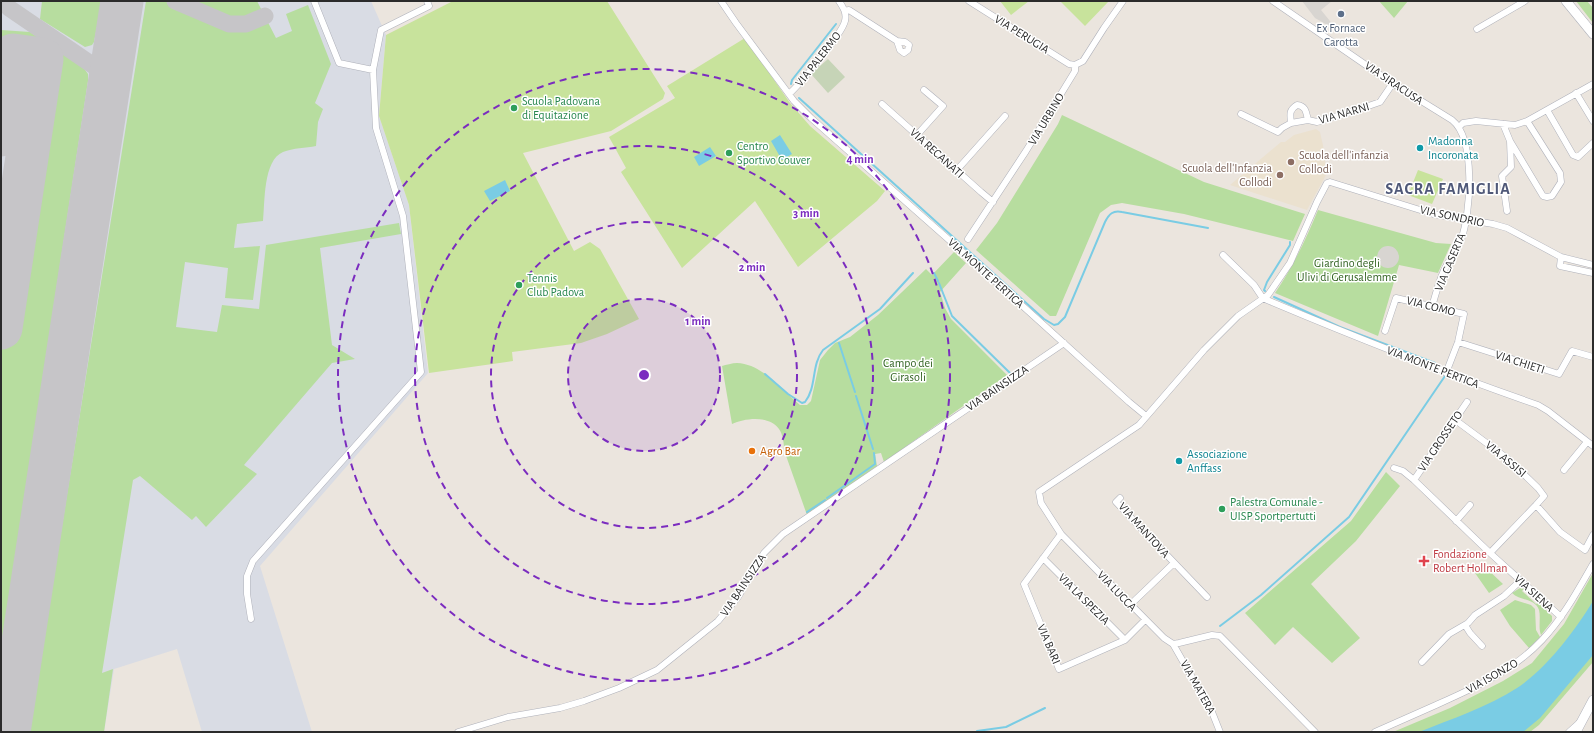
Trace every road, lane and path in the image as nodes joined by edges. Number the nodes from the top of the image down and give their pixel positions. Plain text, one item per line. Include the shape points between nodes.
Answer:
1 (314, 1) edge
2 (428, 1) edge
3 (721, 1) edge
4 (839, 1) edge
5 (969, 1) edge
6 (1123, 1) edge
7 (1273, 1) edge
8 (1525, 1) edge
9 (1566, 1) edge
10 (844, 11) junction
11 (1477, 29) dead end
12 (1593, 34) edge
13 (897, 41) dead end
14 (1075, 65) junction
15 (373, 70) junction
16 (1393, 83) junction
17 (1593, 84) edge
18 (924, 90) dead end
19 (789, 94) junction
20 (1576, 94) junction
21 (949, 100) dead end
22 (882, 104) dead end
23 (943, 106) junction
24 (1547, 110) junction
25 (1241, 114) dead end
26 (1005, 116) dead end
27 (1308, 120) junction
28 (1527, 121) junction
29 (1593, 121) edge
30 (1291, 123) junction
31 (1503, 124) junction
32 (1457, 125) junction
33 (917, 135) junction
34 (1510, 141) junction
35 (1593, 143) edge
36 (956, 171) junction
37 (993, 202) junction
38 (1507, 211) dead end
39 (1466, 220) junction
40 (968, 239) dead end
41 (1223, 255) dead end
42 (1561, 257) junction
43 (1593, 265) edge
44 (1593, 274) edge
45 (1265, 298) junction
46 (1432, 307) junction
47 (1385, 331) dead end
48 (1458, 342) junction
49 (1064, 343) junction
50 (1593, 357) edge
51 (1446, 373) junction
52 (1467, 402) dead end
53 (1146, 416) junction
54 (1454, 419) junction
55 (1587, 442) junction
56 (1593, 446) edge
57 (1394, 468) dead end
58 (1564, 470) dead end
59 (1414, 480) junction
60 (1120, 498) dead end
61 (1470, 505) dead end
62 (1536, 506) junction
63 (1456, 521) junction
64 (1061, 534) junction
65 (1593, 535) edge
66 (1490, 553) junction
67 (1043, 558) junction
68 (1174, 562) junction
69 (1593, 564) edge
70 (1520, 581) junction
71 (1207, 597) dead end
72 (1131, 604) junction
73 (1561, 617) junction
74 (251, 619) dead end
75 (1145, 620) junction
76 (1465, 625) junction
77 (1125, 640) junction
78 (1173, 644) junction
79 (1482, 646) dead end
80 (1422, 662) dead end
81 (1593, 700) edge
82 (1584, 720) junction
83 (458, 732) edge
84 (1220, 732) edge
85 (1315, 732) edge
86 (1375, 732) edge
87 (1569, 732) edge
88 (1576, 732) edge

1 - 15 street via 339,63
2 - 15 street via 429,6 381,30
3 - 19 street, VIA MONTE PERTICA
4 - 10 street
5 - 14 street, VIA PERUGIA
6 - 14 street, VIA URBINO via 1083,61
7 - 16 street, VIA SIRACUSA
8 - 11 street
9 - 12 main road
10 - 13 street via 849,10
10 - 19 street, VIA PALERMO via 845,21 841,30
14 - 37 street, VIA URBINO via 1075,71 1047,118
15 - 74 street via 376,128 403,216 421,372 253,561 247,576
16 - 27 street, VIA NARNI via 1380,102 1317,122
16 - 32 street, VIA SIRACUSA
17 - 20 street
18 - 23 street
19 - 49 street, VIA MONTE PERTICA via 811,118
20 - 24 street
20 - 29 street
21 - 23 street
22 - 33 street, VIA RECANATI
23 - 33 street
24 - 28 street
24 - 35 street via 1573,155 1578,157
25 - 30 street, VIA NARNI via 1278,132
26 - 36 street
27 - 30 street, VIA NARNI
27 - 30 street, VIA NARNI via 1306,109 1297,105 1290,113
28 - 31 street via 1515,125
28 - 34 street via 1560,173 1561,182 1552,196 1543,196
31 - 32 street via 1476,121
31 - 34 street
32 - 39 street, VIA CASERTA via 1464,139 1467,154 1469,186
33 - 36 street, VIA RECANATI
34 - 38 street via 1511,167 1502,176
36 - 37 street, VIA RECANATI
37 - 40 street, VIA URBINO
39 - 42 street, VIA SONDRIO via 1507,228
39 - 45 street, VIA SONDRIO via 1433,214 1327,183 1290,263
39 - 46 street, VIA CASERTA via 1460,240 1442,274
41 - 45 street, VIA MONTE PERTICA
42 - 43 street, VIA SONDRIO
42 - 44 street, VIA SONDRIO via 1560,266
45 - 51 street, VIA MONTE PERTICA
45 - 53 street via 1232,322 1188,367
46 - 47 street, VIA COMO via 1396,298
46 - 48 street, VIA COMO via 1464,314
48 - 50 street, VIA CHIETI via 1559,374 1572,351
48 - 51 street, VIA COMO
49 - 53 street, VIA MONTE PERTICA
49 - 83 street, VIA BAINSIZZA via 784,534 764,553 738,597 718,621 657,670 584,701 508,717
51 - 55 street, VIA MONTE PERTICA via 1538,405
52 - 54 street, VIA GROSSETO
53 - 64 street, VIA LUCCA via 1139,425 1039,492 1041,503
54 - 59 street, VIA GROSSETO
54 - 62 street, VIA ASSISI via 1508,459 1538,488 1544,496
55 - 56 street, VIA MONTE PERTICA
55 - 58 street
57 - 59 street, VIA SIENA via 1403,471
59 - 63 street, VIA SIENA
60 - 68 street, VIA MANTOVA via 1116,502
61 - 63 street
62 - 65 street via 1560,532 1585,550
62 - 66 street
63 - 66 street, VIA SIENA
64 - 67 street, VIA BARI
64 - 72 street, VIA LUCCA
66 - 70 street, VIA SIENA
67 - 77 street, VIA LA SPEZIA
67 - 77 street, VIA BARI via 1024,584 1059,669
68 - 71 street, VIA MANTOVA
68 - 72 street, VIA MANTOVA
69 - 73 street, VIA ISONZO
70 - 73 street, VIA SIENA
70 - 76 street
72 - 75 street, VIA LUCCA
73 - 86 street, VIA ISONZO via 1533,650 1506,670 1477,686
75 - 77 street, VIA BARI
75 - 78 street, VIA LUCCA
76 - 79 street
76 - 80 street via 1449,634
78 - 84 street, VIA MATERA via 1212,712
78 - 85 street via 1212,635 1220,636
81 - 82 main road
82 - 87 street
82 - 88 main road

